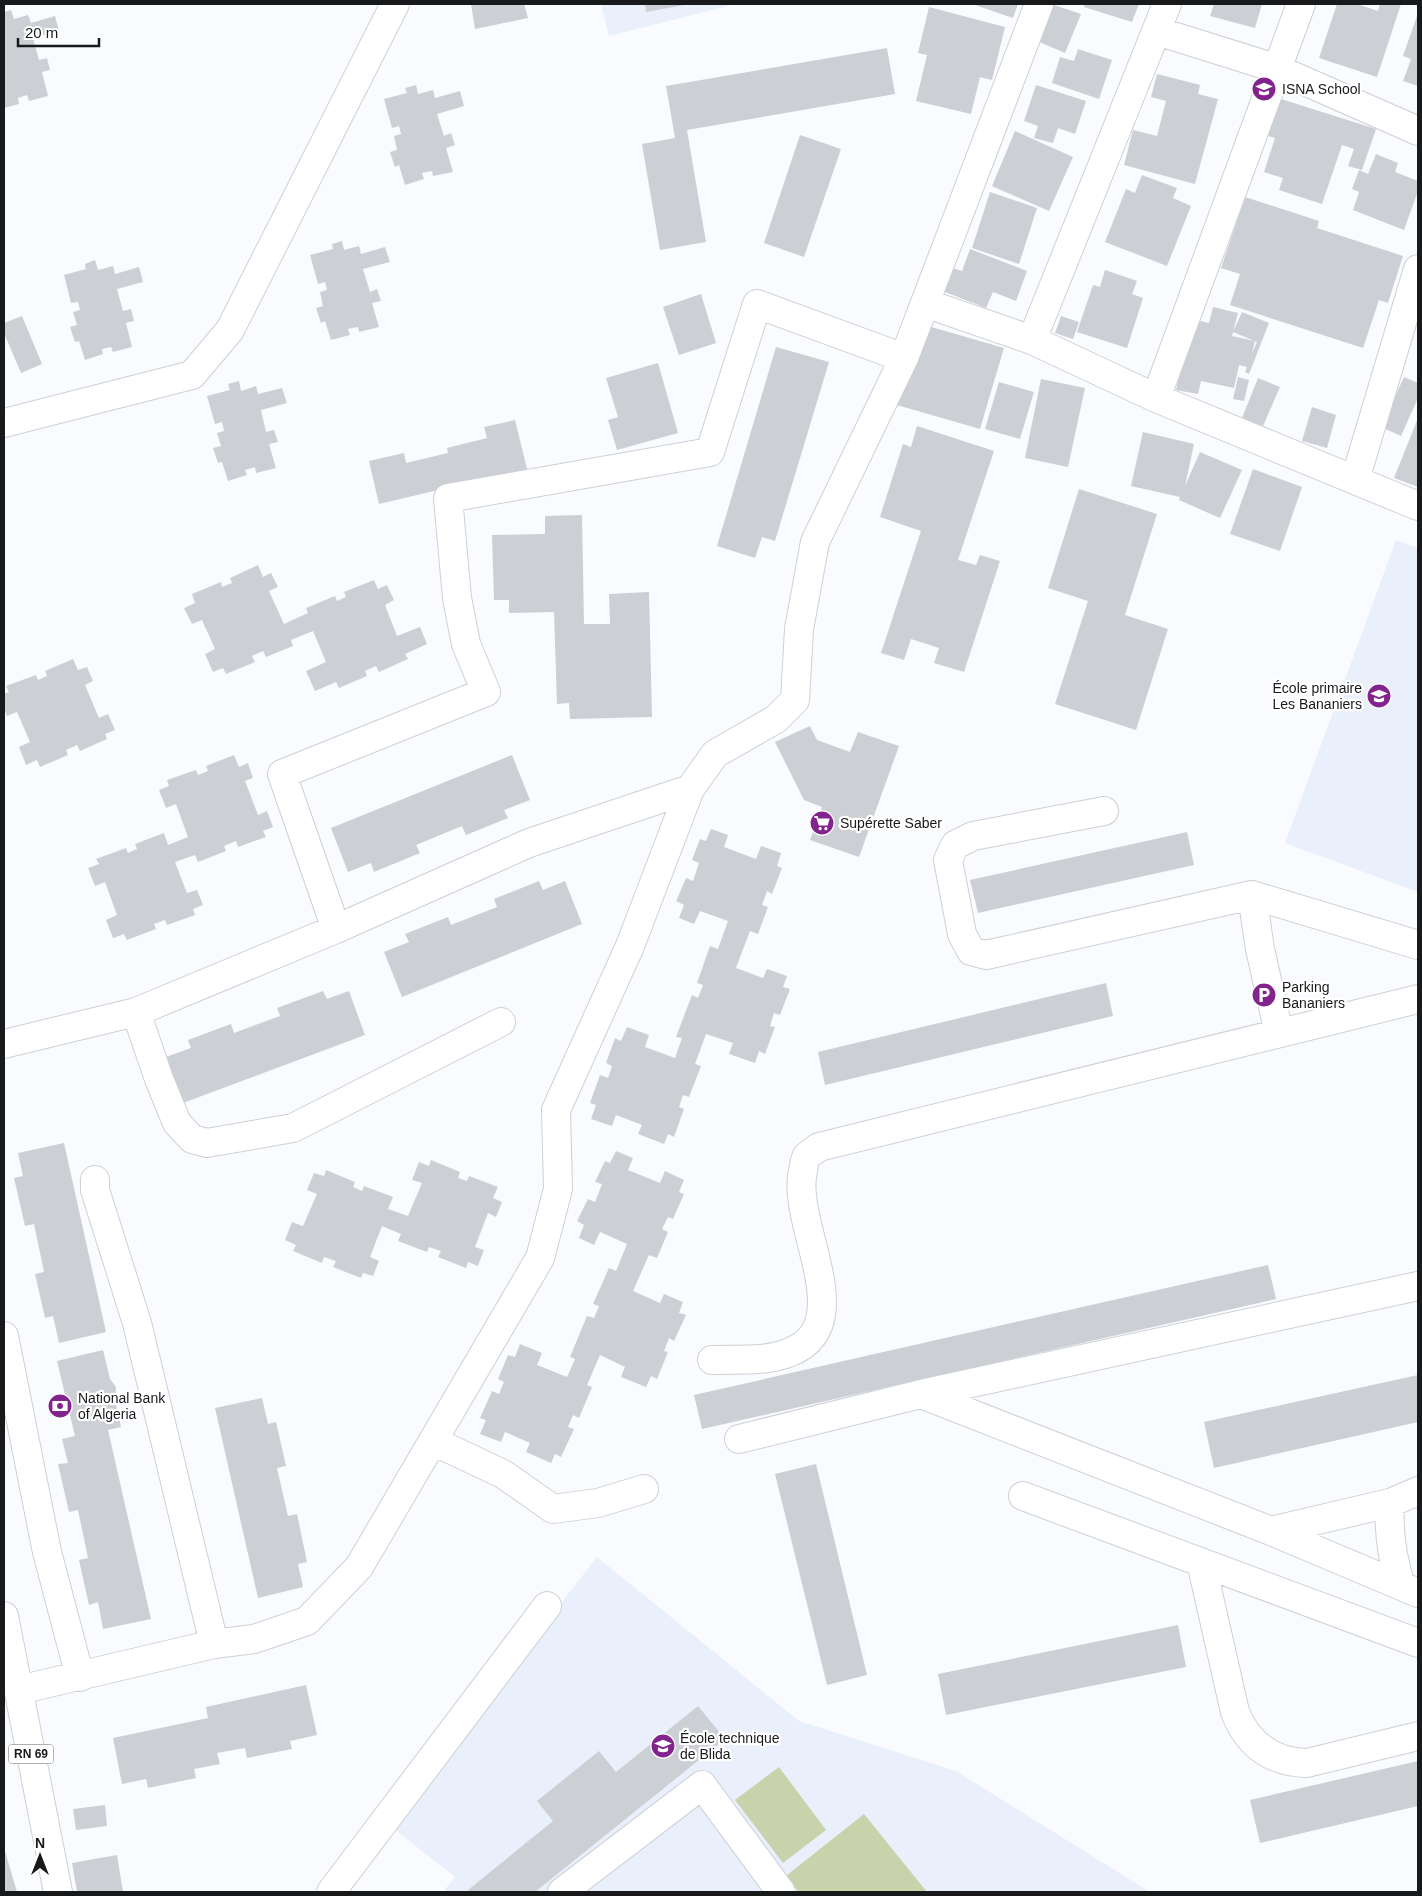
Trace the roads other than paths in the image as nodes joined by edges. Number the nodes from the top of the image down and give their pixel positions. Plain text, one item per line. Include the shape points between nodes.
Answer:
1 (395, 4) edge
2 (1039, 4) edge
3 (1167, 4) edge
4 (1300, 4) edge
5 (1157, 30) junction
6 (1275, 68) junction
7 (1418, 131) edge
8 (1418, 269) edge
9 (925, 303) junction
10 (1032, 340) junction
11 (904, 358) junction
12 (1156, 398) junction
13 (4, 423) edge
14 (1355, 480) junction
15 (1418, 506) edge
16 (690, 789) junction
17 (1104, 811) dead end
18 (1252, 895) junction
19 (336, 929) junction
20 (1418, 945) edge
21 (1418, 999) edge
22 (136, 1012) junction
23 (501, 1022) dead end
24 (1279, 1033) junction
25 (4, 1044) edge
26 (95, 1180) dead end
27 (1418, 1286) edge
28 (4, 1336) edge
29 (712, 1360) dead end
30 (921, 1394) junction
31 (739, 1439) dead end
32 (433, 1441) junction
33 (644, 1489) dead end
34 (1418, 1491) edge
35 (1023, 1496) dead end
36 (1390, 1502) junction
37 (1271, 1531) junction
38 (1201, 1562) junction
39 (1410, 1590) edge
40 (547, 1606) dead end
41 (4, 1616) edge
42 (1418, 1643) edge
43 (214, 1644) junction
44 (80, 1677) junction
45 (19, 1690) junction
46 (1418, 1736) edge
47 (58, 1892) edge
48 (331, 1892) edge
49 (562, 1892) edge
50 (781, 1892) edge

1 - 13 street via 230,330 192,375
2 - 9 street
3 - 5 street
4 - 6 street
5 - 6 street
5 - 10 street
6 - 7 street
6 - 12 street
8 - 14 street
9 - 10 street
9 - 11 street
10 - 12 street
11 - 16 street via 815,542 799,629 795,700 776,719 715,754
11 - 19 street via 757,304 710,452 448,498 466,644 486,692 282,774
12 - 14 street
14 - 15 street
16 - 19 street via 529,843
16 - 32 street via 630,946 556,1110 558,1189 540,1258
17 - 18 street via 972,836 955,845 948,860 962,934 971,951 986,955
18 - 20 street
18 - 24 street via 1260,949
19 - 22 street
21 - 24 street
22 - 23 street via 177,1123 192,1139 207,1143 293,1128
22 - 25 street
24 - 29 street via 819,1147 806,1157 801,1178 823,1297 820,1322 807,1343 788,1353 764,1358
26 - 43 street via 95,1190 137,1324
27 - 30 street
28 - 44 street via 47,1552
30 - 31 street
30 - 37 street
32 - 33 street via 503,1474 553,1509 598,1502
32 - 43 street via 359,1567 307,1621 254,1639
34 - 36 street
35 - 38 street
36 - 37 street
36 - 39 street via 1392,1553
37 - 39 street
38 - 42 street
38 - 46 street via 1235,1712 1241,1726 1262,1750 1291,1762 1307,1763
40 - 48 street
41 - 45 street, RN 69
43 - 44 street
44 - 45 street
45 - 47 street, RN 69
49 - 50 street via 702,1785

